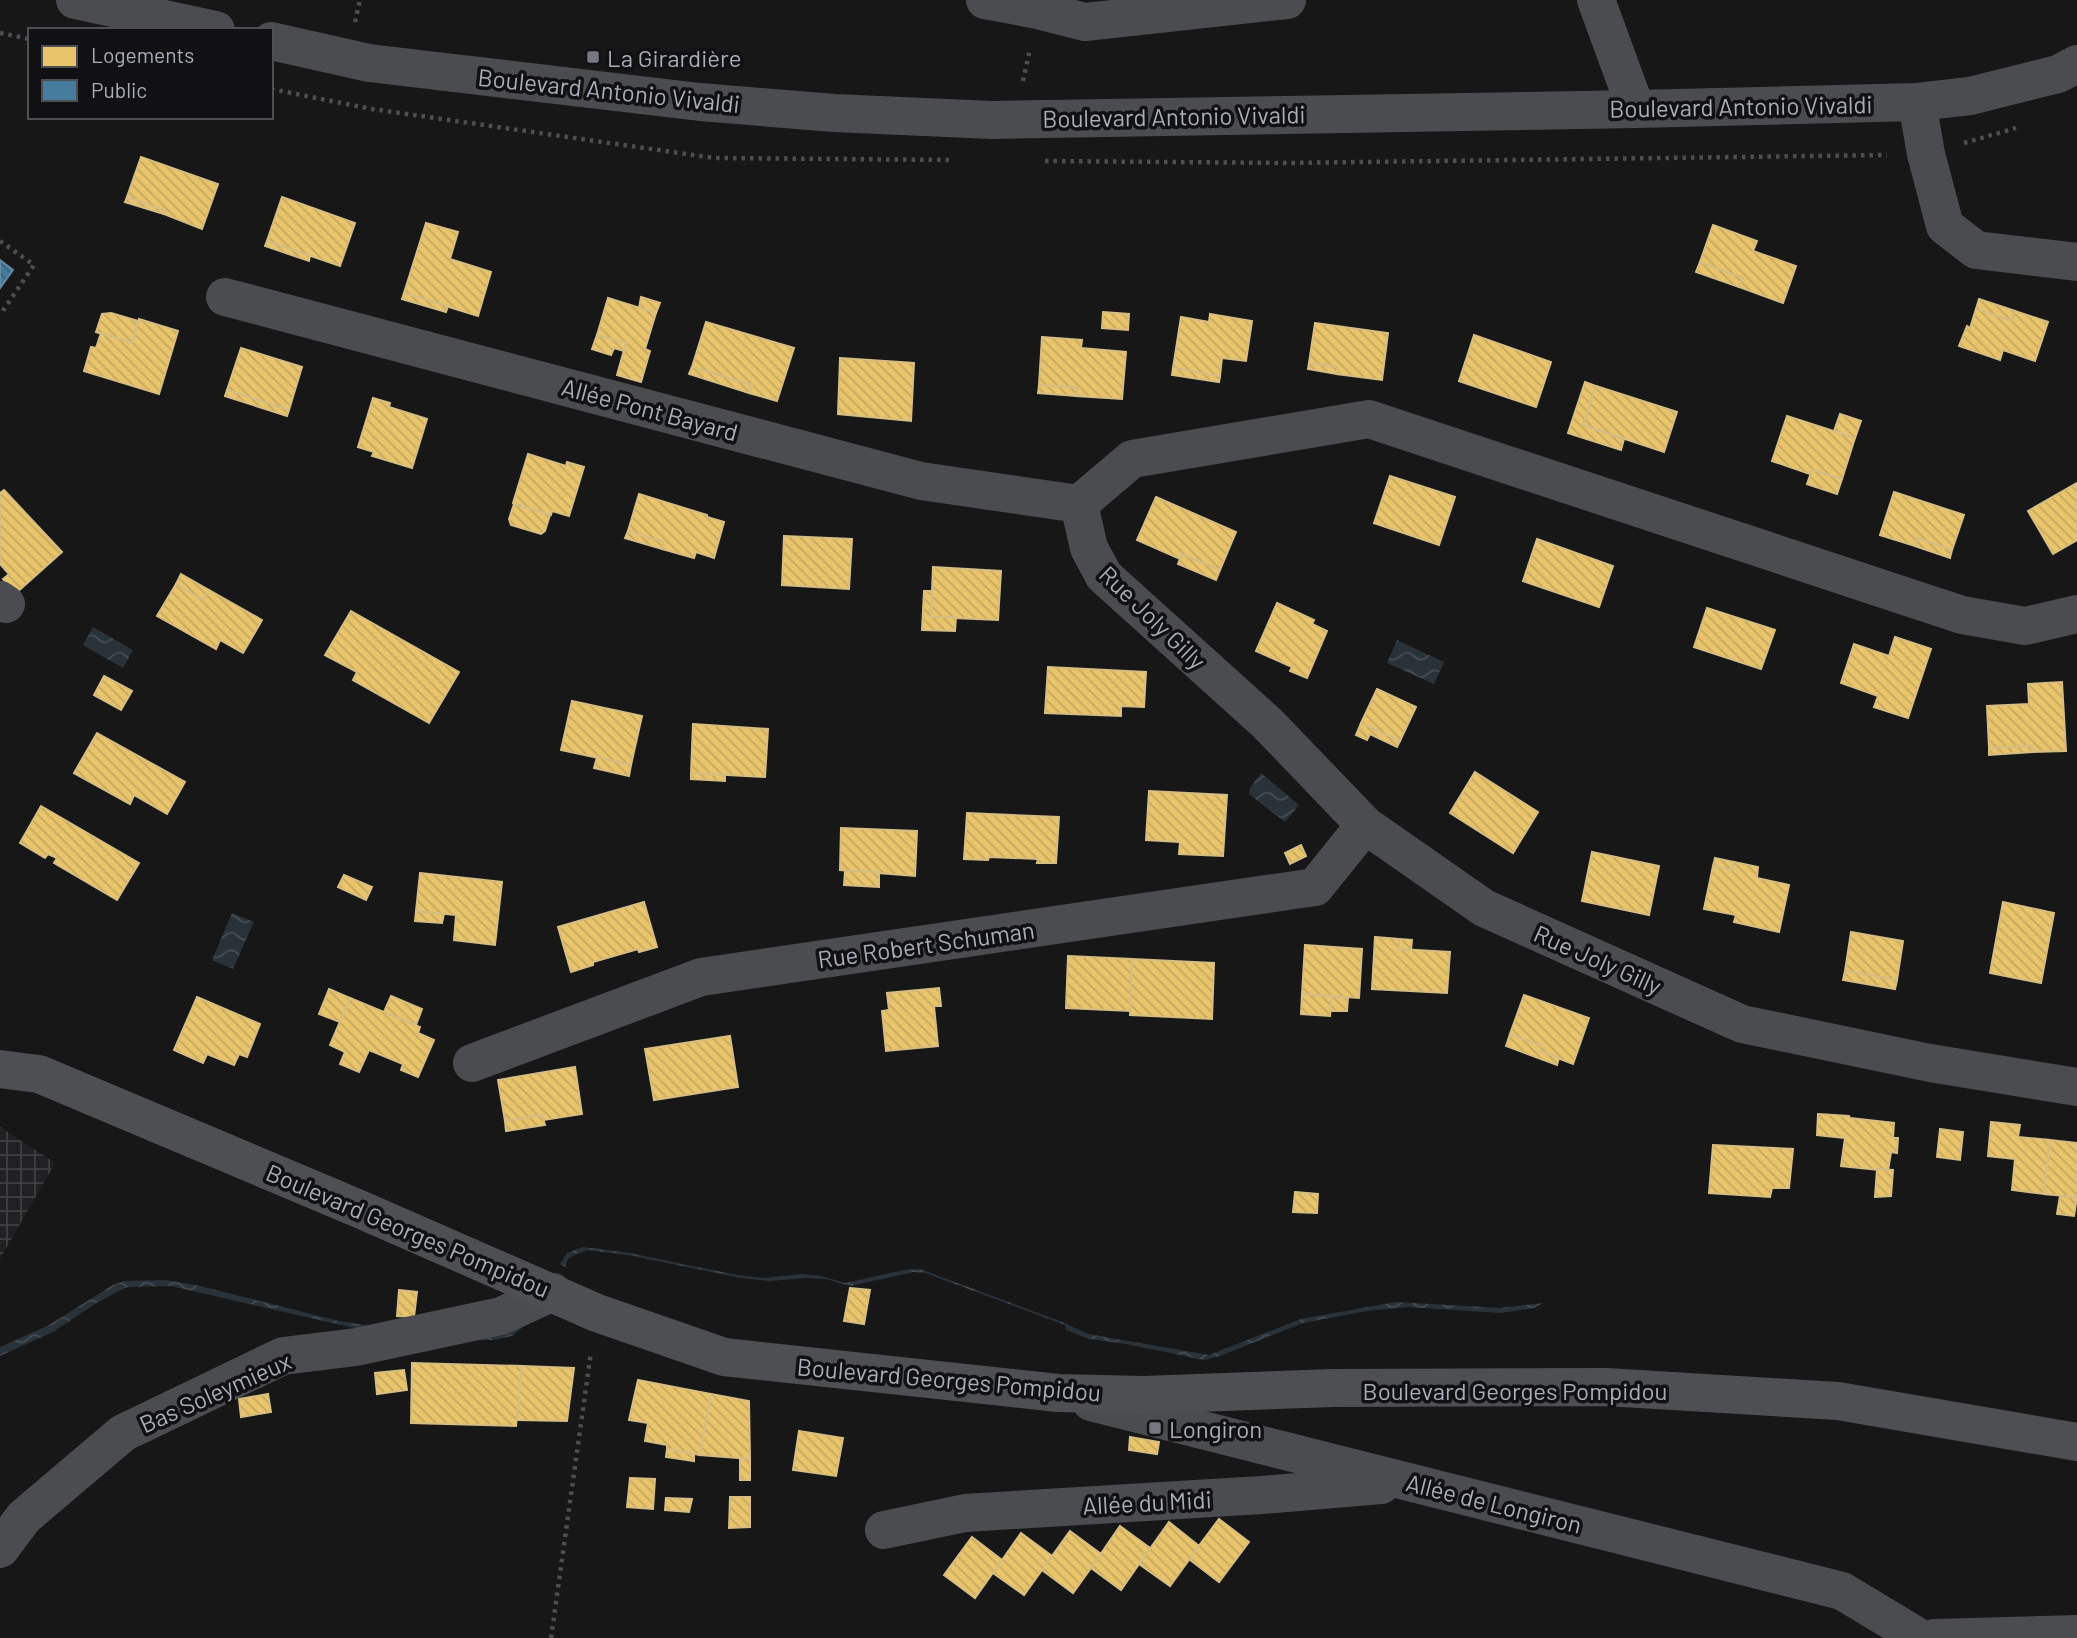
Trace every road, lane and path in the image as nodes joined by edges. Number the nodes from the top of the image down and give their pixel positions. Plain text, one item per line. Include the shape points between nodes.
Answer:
1 (75, 0) edge
2 (985, 0) edge
3 (1287, 0) edge
4 (1596, 0) edge
5 (1050, 8) edge
6 (207, 28) edge
7 (0, 33) edge
8 (28, 39) edge
9 (273, 41) edge
10 (2077, 64) edge
11 (1917, 102) junction
12 (1636, 109) junction
13 (1015, 119) junction
14 (0, 241) edge
15 (2077, 262) edge
16 (225, 297) dead end
17 (0, 314) edge
18 (1079, 504) junction
19 (2077, 614) edge
20 (1365, 825) junction
21 (472, 1063) dead end
22 (0, 1069) edge
23 (2077, 1087) edge
24 (553, 1292) junction
25 (597, 1313) junction
26 (1058, 1393) junction
27 (2077, 1442) edge
28 (1411, 1482) junction
29 (884, 1530) dead end
30 (0, 1549) edge
31 (2077, 1634) edge
32 (551, 1638) edge
33 (1920, 1638) edge
34 (1934, 1638) edge

1 - 6 street
2 - 5 street
3 - 5 street via 1085,22
4 - 12 street
5 - 13 path
7 - 8 path
9 - 13 street, Boulevard Antonio Vivaldi via 369,63 701,102 834,113
10 - 11 street, Boulevard Antonio Vivaldi via 2058,74 1970,96
11 - 12 street, Boulevard Antonio Vivaldi
11 - 15 street via 1945,226 1976,250
12 - 13 street, Boulevard Antonio Vivaldi
14 - 17 path via 34,265
16 - 18 street, Allée Pont Bayard via 921,481
18 - 19 street via 1132,459 1369,419 1962,615 2025,626
18 - 20 street, Rue Joly Gilly via 1089,548 1104,576 1268,724
20 - 21 street, Rue Robert Schuman via 1315,887 701,976
20 - 23 street, Rue Joly Gilly via 1484,908 1742,1024 1930,1063
22 - 24 main road, Boulevard Georges Pompidou via 39,1074
24 - 25 main road, Boulevard Georges Pompidou
24 - 30 street, Bas Soleymieux via 501,1316 356,1347 283,1356 123,1433 23,1517
25 - 26 main road, Boulevard Georges Pompidou via 724,1357
25 - 32 path
26 - 27 main road, Boulevard Georges Pompidou via 1606,1387 1838,1401
26 - 28 street, Allée de Longiron
28 - 29 street, Allée du Midi via 965,1513
28 - 33 street, Allée de Longiron via 1842,1591
31 - 34 street

